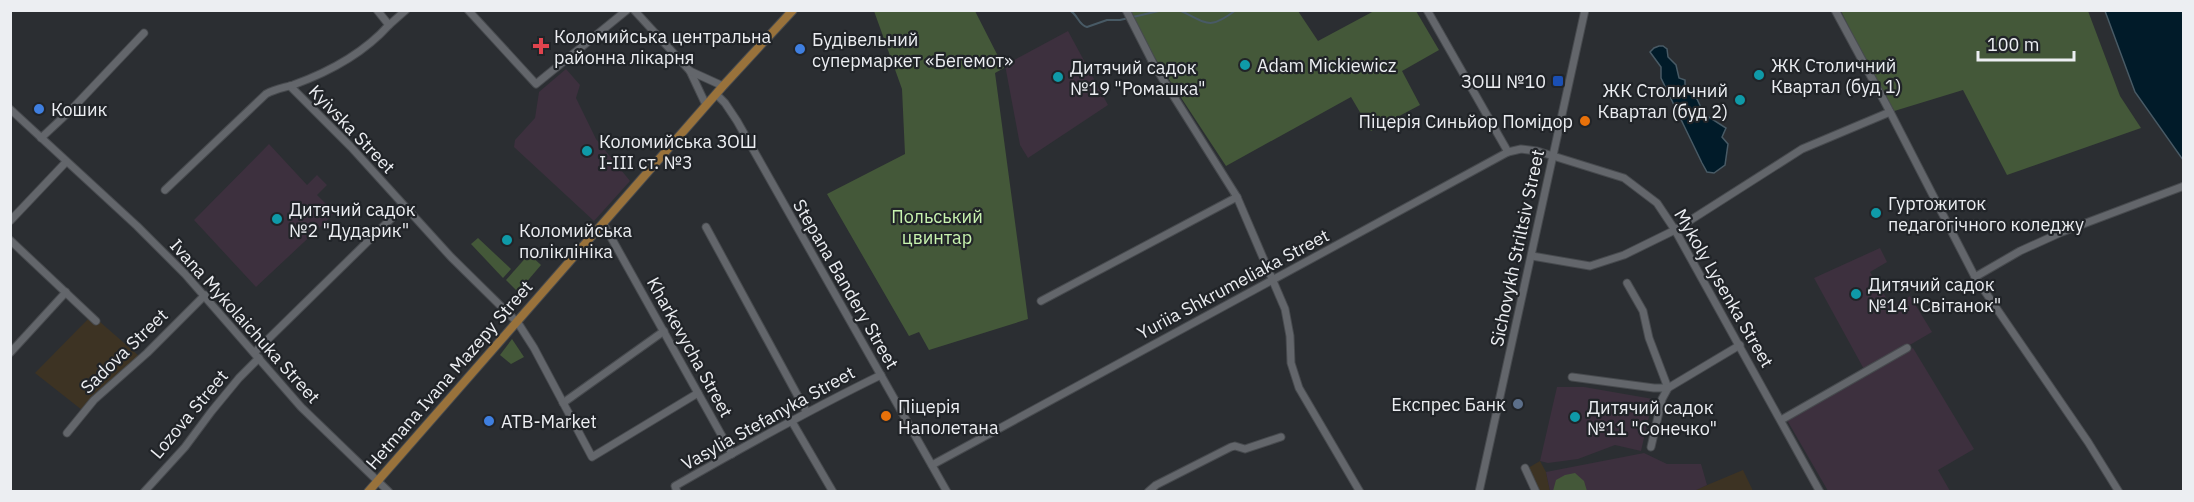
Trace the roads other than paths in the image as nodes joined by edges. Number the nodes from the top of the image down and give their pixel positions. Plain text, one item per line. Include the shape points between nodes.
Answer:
1 (377, 10) edge
2 (406, 10) edge
3 (468, 10) edge
4 (627, 10) edge
5 (634, 10) edge
6 (793, 10) edge
7 (1427, 10) edge
8 (1585, 10) edge
9 (1835, 10) edge
10 (1129, 15) edge
11 (389, 25) junction
12 (144, 33) dead end
13 (690, 71) junction
14 (290, 86) junction
15 (723, 86) junction
16 (716, 94) junction
17 (706, 105) junction
18 (10, 109) edge
19 (1890, 112) junction
20 (41, 138) junction
21 (1508, 152) junction
22 (1553, 155) junction
23 (66, 162) junction
24 (2184, 186) edge
25 (165, 190) dead end
26 (1237, 197) junction
27 (404, 206) junction
28 (10, 221) edge
29 (603, 223) junction
30 (706, 227) dead end
31 (1675, 230) junction
32 (10, 240) edge
33 (1532, 256) junction
34 (1975, 277) junction
35 (1273, 279) junction
36 (1627, 283) dead end
37 (66, 292) junction
38 (206, 295) junction
39 (1041, 301) dead end
40 (96, 321) dead end
41 (518, 323) junction
42 (664, 331) junction
43 (1740, 345) junction
44 (1907, 348) dead end
45 (10, 353) edge
46 (257, 355) junction
47 (881, 375) junction
48 (1572, 377) dead end
49 (1668, 388) junction
50 (698, 393) junction
51 (562, 403) junction
52 (806, 411) junction
53 (792, 420) junction
54 (1781, 420) junction
55 (67, 433) dead end
56 (1281, 437) dead end
57 (1651, 447) dead end
58 (732, 454) junction
59 (932, 465) junction
60 (1525, 468) dead end
61 (378, 480) junction
62 (677, 491) edge
63 (144, 492) edge
64 (368, 492) edge
65 (389, 492) edge
66 (833, 492) edge
67 (947, 492) edge
68 (1148, 492) edge
69 (1360, 492) edge
70 (1479, 492) edge
71 (1536, 492) edge
72 (1820, 492) edge
73 (2119, 492) edge

1 - 11 street
2 - 11 street
3 - 4 street via 536,84
5 - 13 street
6 - 15 main road, Hetmana Ivana Mazepy Street
7 - 21 street
8 - 22 street, Sichovykh Striltsiv Street
9 - 19 street
10 - 26 street via 1154,65
11 - 14 street via 375,41 348,60
12 - 20 street
13 - 15 street
13 - 17 street
14 - 25 street via 277,88 255,102
14 - 27 street, Kyivska Street
15 - 16 main road, Hetmana Ivana Mazepy Street
16 - 17 main road, Hetmana Ivana Mazepy Street
16 - 47 street, Stepana Bandery Street via 737,121
17 - 29 main road, Hetmana Ivana Mazepy Street
18 - 20 street, Ivana Mykolaichuka Street
19 - 31 street via 1802,149
19 - 34 street
20 - 23 street, Ivana Mykolaichuka Street
21 - 22 street, Yuriia Shkrumeliaka Street via 1521,149
21 - 35 street, Yuriia Shkrumeliaka Street
22 - 31 street, Mykoly Lysenka Street via 1624,178 1657,203
22 - 33 street, Sichovykh Striltsiv Street
23 - 28 street
23 - 38 street, Ivana Mykolaichuka Street
24 - 34 street via 2051,237
26 - 35 street
26 - 39 street
27 - 41 street, Kyivska Street
27 - 46 street, Lozova Street
29 - 41 main road, Hetmana Ivana Mazepy Street
29 - 42 street, Kharkevycha Street
30 - 52 street
31 - 33 street via 1624,255 1590,266
31 - 43 street, Mykoly Lysenka Street
32 - 37 street
33 - 70 street, Sichovykh Striltsiv Street
34 - 73 street
35 - 59 street, Yuriia Shkrumeliaka Street
35 - 69 street via 1285,309 1291,363 1299,388
36 - 49 street via 1643,311
37 - 40 street
37 - 45 street
38 - 46 street, Ivana Mykolaichuka Street
38 - 55 street, Sadova Street via 94,400
41 - 51 street, Kyivska Street
41 - 61 main road, Hetmana Ivana Mazepy Street
42 - 50 street, Kharkevycha Street
42 - 51 street
43 - 49 street
43 - 54 street, Mykoly Lysenka Street
44 - 54 street
46 - 61 street, Ivana Mykolaichuka Street via 301,407
46 - 63 street, Lozova Street
47 - 52 street, Vasylia Stefanyka Street
47 - 59 street, Stepana Bandery Street
48 - 49 street
49 - 57 street
50 - 51 street, Kyivska Street via 592,457
50 - 58 street, Kharkevycha Street
52 - 53 street, Vasylia Stefanyka Street
53 - 58 street, Vasylia Stefanyka Street
53 - 66 street
54 - 72 street, Mykoly Lysenka Street
56 - 68 street via 1245,449 1231,447
58 - 62 street, Vasylia Stefanyka Street via 675,486
59 - 67 street, Stepana Bandery Street
60 - 71 street
61 - 64 main road, Hetmana Ivana Mazepy Street
61 - 65 street, Ivana Mykolaichuka Street

